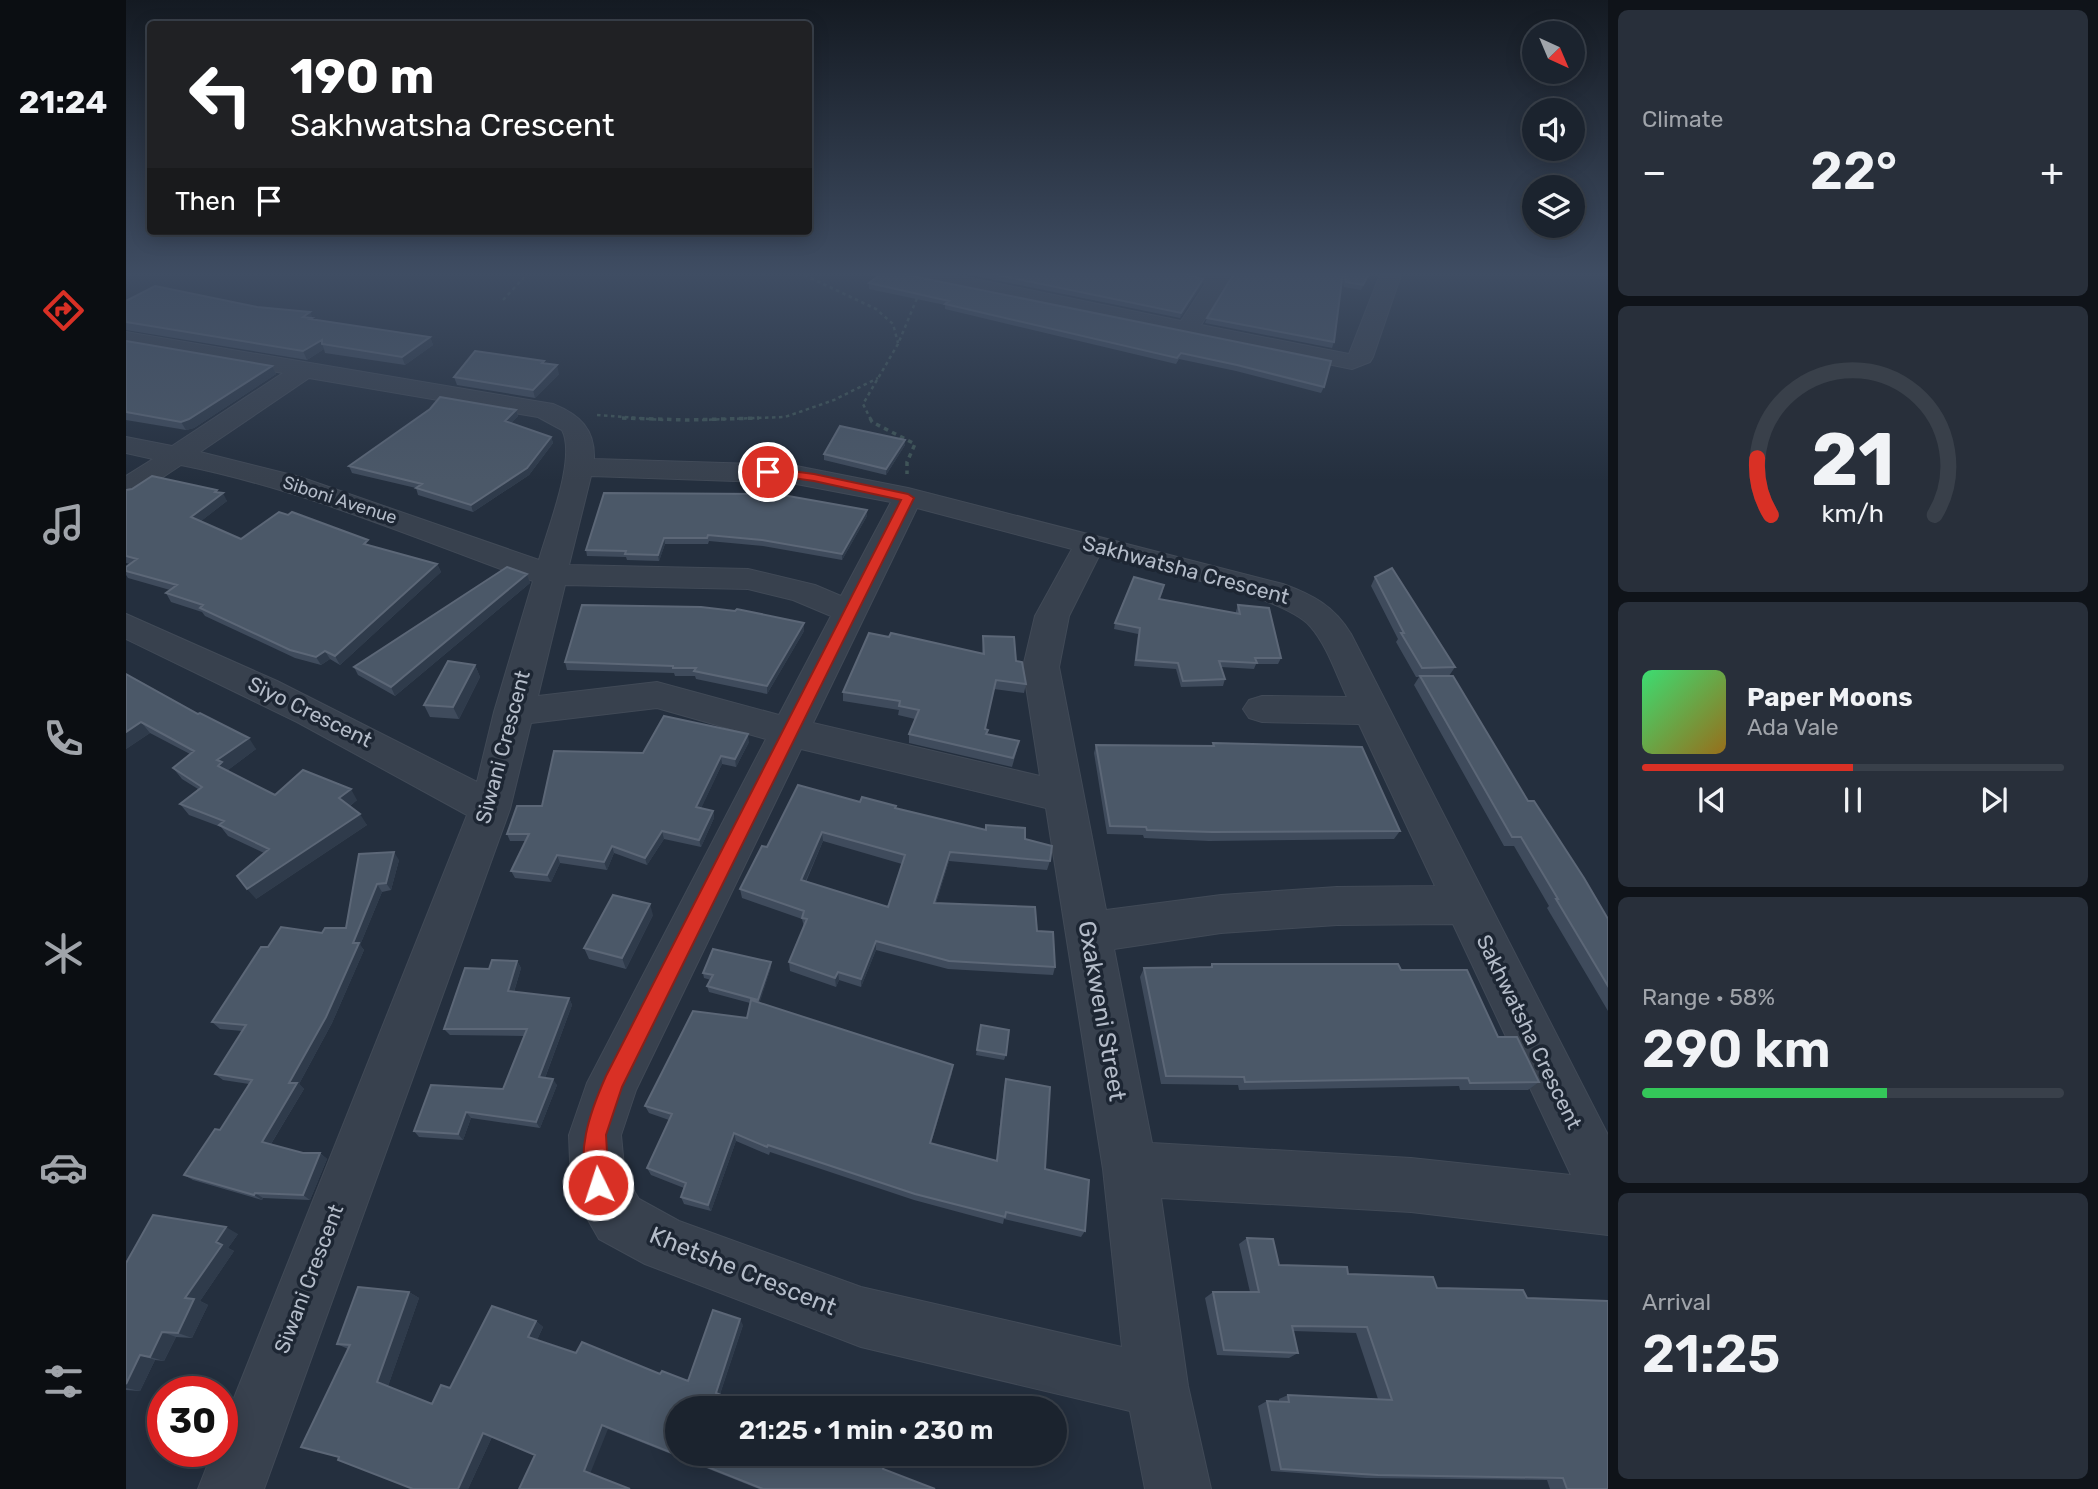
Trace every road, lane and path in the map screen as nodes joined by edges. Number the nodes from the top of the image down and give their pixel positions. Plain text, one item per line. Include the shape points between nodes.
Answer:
1 (140, 341) edge
2 (1249, 341) edge
3 (1367, 341) edge
4 (898, 344) edge
5 (304, 370) junction
6 (878, 378) junction
7 (544, 410) junction
8 (126, 445) edge
9 (179, 455) junction
10 (579, 467) junction
11 (126, 489) edge
12 (908, 498) junction
13 (1090, 544) junction
14 (549, 575) junction
15 (850, 612) junction
16 (126, 625) edge
17 (1262, 709) dead end
18 (1370, 711) junction
19 (513, 712) junction
20 (790, 732) junction
21 (1064, 797) junction
22 (490, 808) junction
23 (1466, 905) junction
24 (1088, 933) junction
25 (1130, 1169) junction
26 (1608, 1192) edge
27 (1608, 1207) edge
28 (1157, 1386) junction
29 (231, 1489) edge
30 (1178, 1489) edge

1 - 5 street, Siwani Crescent
2 - 3 street via 1352,362 1361,357
4 - 6 path
5 - 7 street, Siwani Crescent
5 - 9 street
6 - 7 path via 785,417 632,419
6 - 12 path via 863,404 872,422 915,444 907,462
7 - 10 street, Siwani Crescent via 562,417 579,435
8 - 9 street, Siboni Avenue
9 - 11 street
9 - 14 street, Siboni Avenue via 290,483
10 - 12 street, Sakhwatsha Crescent via 791,474
10 - 14 street, Siwani Crescent
12 - 13 street, Sakhwatsha Crescent
12 - 15 street, Khetshe Crescent
13 - 18 street, Sakhwatsha Crescent via 1237,580 1303,603 1334,634
13 - 21 street, Gxakweni Street via 1048,619 1043,639 1041,667
14 - 15 street, Siboni Avenue via 748,579 803,592
14 - 19 street, Siwani Crescent
15 - 20 street, Khetshe Crescent
16 - 22 street, Siyo Crescent via 387,751
17 - 18 street
18 - 23 street, Sakhwatsha Crescent
19 - 20 street via 657,695
19 - 22 street, Siwani Crescent
20 - 21 street
20 - 28 street, Khetshe Crescent via 613,1083 595,1135 598,1185 619,1219 665,1244 861,1317
21 - 24 street, Gxakweni Street
22 - 29 street, Siwani Crescent
23 - 24 street via 1337,906 1220,914
23 - 26 street, Sakhwatsha Crescent
24 - 25 street, Gxakweni Street
25 - 27 street via 1410,1185
25 - 28 street, Gxakweni Street
28 - 30 street, Gxakweni Street

